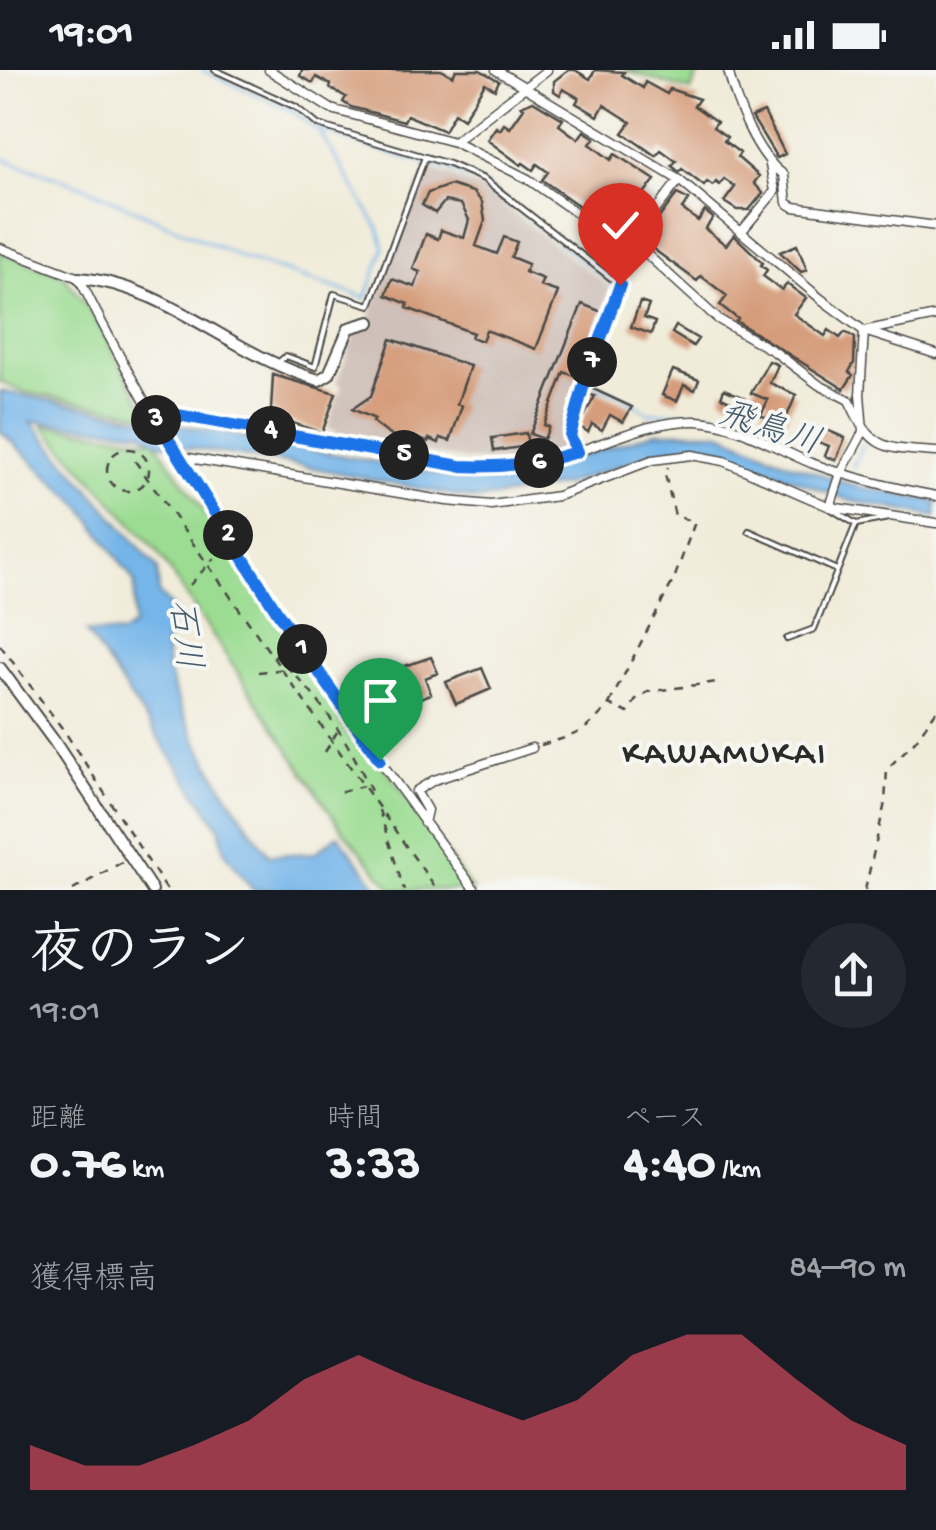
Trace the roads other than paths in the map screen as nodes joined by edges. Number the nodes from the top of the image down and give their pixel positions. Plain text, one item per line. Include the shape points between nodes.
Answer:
1 (215, 70) edge
2 (269, 70) edge
3 (496, 70) edge
4 (547, 70) edge
5 (728, 70) edge
6 (528, 88) junction
7 (454, 142) junction
8 (425, 157) junction
9 (770, 165) junction
10 (679, 180) junction
11 (936, 226) edge
12 (742, 231) junction
13 (632, 241) junction
14 (0, 248) edge
15 (79, 278) junction
16 (936, 316) edge
17 (370, 322) dead end
18 (864, 331) junction
19 (936, 354) edge
20 (277, 363) junction
21 (153, 414) junction
22 (863, 432) junction
23 (577, 452) junction
24 (936, 452) edge
25 (176, 456) junction
26 (840, 476) junction
27 (936, 496) edge
28 (830, 504) junction
29 (894, 516) junction
30 (936, 522) edge
31 (856, 524) junction
32 (750, 531) dead end
33 (837, 570) junction
34 (787, 639) dead end
35 (0, 668) edge
36 (532, 748) road end
37 (424, 823) junction
38 (152, 890) edge
39 (475, 890) edge

1 - 8 lane via 296,107 318,125
2 - 7 street via 331,109
3 - 6 street
4 - 6 street
5 - 9 street
6 - 7 street
6 - 10 street
7 - 13 street via 528,180 612,238
8 - 20 lane via 370,306 334,294 315,367 286,356
8 - 23 lane via 484,179 620,285 570,436
9 - 11 street via 784,174 794,207
9 - 12 street via 775,191
10 - 12 street
10 - 13 street
12 - 18 street
13 - 22 street via 718,319 849,400
14 - 15 street
15 - 20 street via 160,300
15 - 21 street
16 - 18 street
17 - 20 street via 348,328 324,378
18 - 19 street
18 - 22 street
21 - 23 street via 460,466 536,464
21 - 25 street
22 - 24 street via 894,449
22 - 26 street
23 - 26 street via 666,422 701,422 727,426
25 - 28 street via 492,505 558,496 652,460 706,456
25 - 37 street
26 - 27 street
26 - 28 street
28 - 29 street
28 - 31 lane
29 - 30 street
29 - 31 lane
31 - 33 lane
32 - 33 lane
33 - 34 lane via 814,629
35 - 38 street
36 - 37 street via 424,785 416,791 427,810
37 - 39 street

